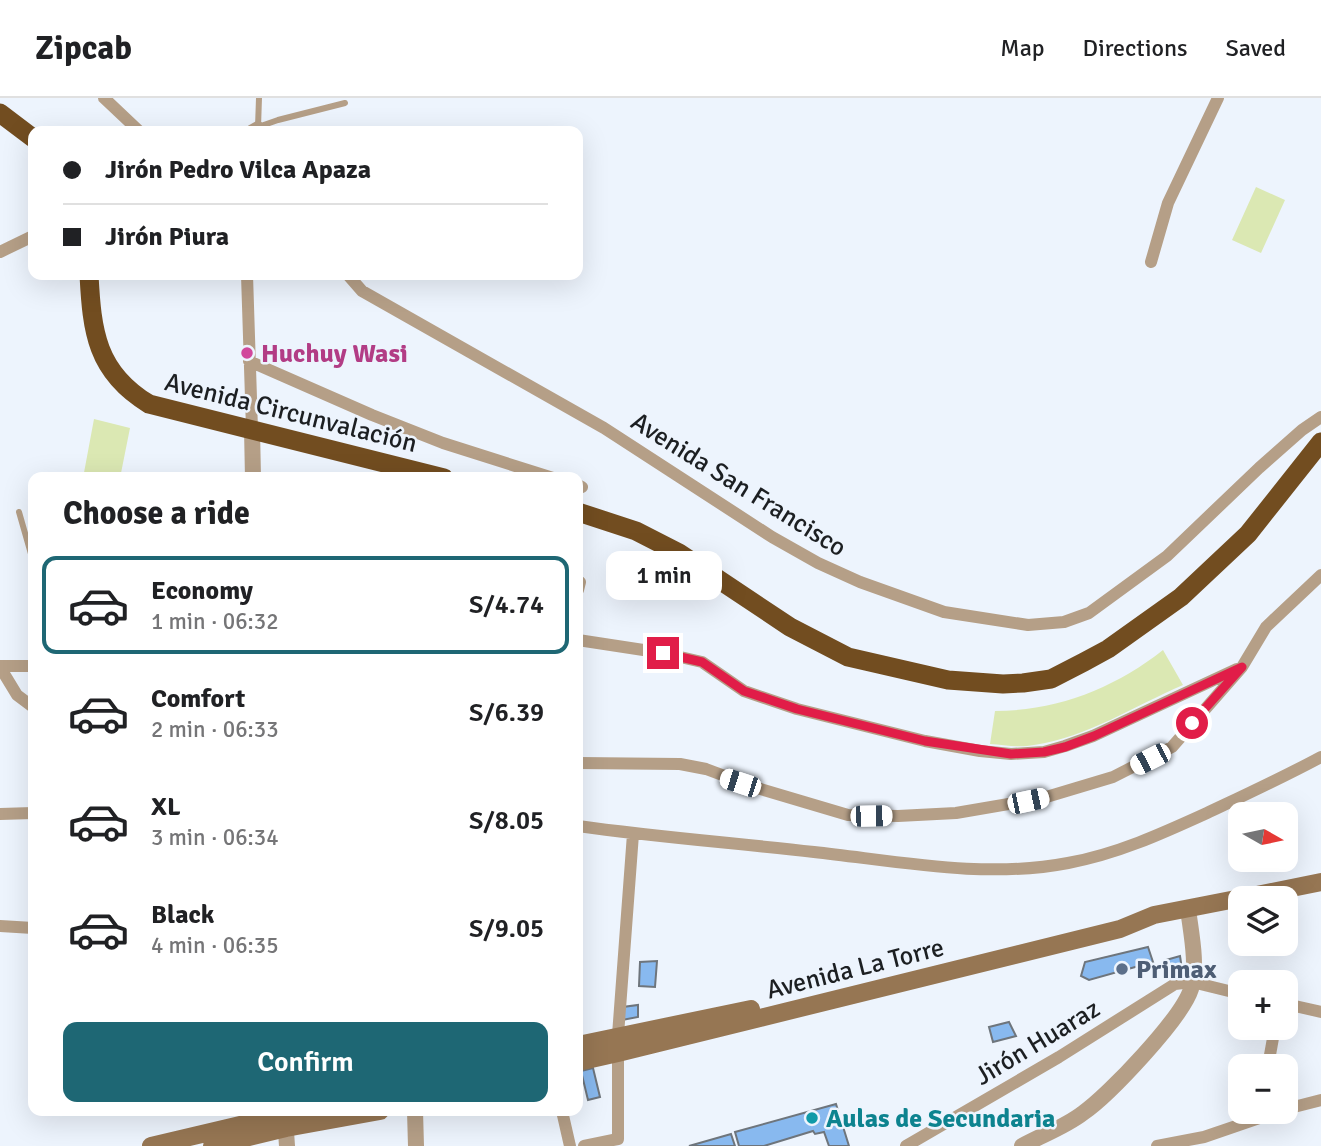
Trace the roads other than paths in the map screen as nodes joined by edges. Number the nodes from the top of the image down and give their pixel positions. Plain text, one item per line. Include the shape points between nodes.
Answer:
1 (104, 98) edge
2 (258, 98) edge
3 (1218, 98) edge
4 (345, 103) dead end
5 (0, 113) edge
6 (134, 126) edge
7 (256, 126) edge
8 (265, 126) edge
9 (28, 134) edge
10 (28, 238) edge
11 (0, 252) edge
12 (1151, 262) dead end
13 (89, 280) edge
14 (247, 280) edge
15 (353, 280) edge
16 (249, 361) junction
17 (1321, 417) edge
18 (252, 429) junction
19 (1321, 442) edge
20 (253, 472) edge
21 (419, 472) edge
22 (534, 472) edge
23 (19, 512) dead end
24 (583, 514) edge
25 (28, 544) edge
26 (1321, 575) edge
27 (583, 641) edge
28 (0, 666) edge
29 (28, 666) edge
30 (1242, 667) junction
31 (28, 703) edge
32 (1321, 757) edge
33 (583, 763) edge
34 (28, 813) edge
35 (0, 814) edge
36 (583, 827) edge
37 (634, 834) junction
38 (1321, 882) edge
39 (1298, 887) edge
40 (1228, 901) edge
41 (1188, 909) junction
42 (0, 926) edge
43 (28, 928) edge
44 (1192, 982) junction
45 (1228, 991) edge
46 (1298, 1007) edge
47 (1321, 1012) edge
48 (618, 1044) junction
49 (583, 1045) edge
50 (583, 1060) edge
51 (1321, 1100) edge
52 (1298, 1106) edge
53 (338, 1116) edge
54 (415, 1116) edge
55 (563, 1116) edge
56 (288, 1122) edge
57 (1237, 1124) edge
58 (1230, 1126) joint
59 (590, 1145) edge
60 (151, 1146) edge
61 (212, 1146) edge
62 (416, 1146) edge
63 (570, 1146) edge
64 (906, 1146) edge
65 (1022, 1146) edge
66 (1157, 1146) edge

1 - 6 street
2 - 7 lane
3 - 12 street via 1168,203
4 - 8 lane
5 - 9 highway
10 - 11 street
13 - 18 highway, Avenida Circunvalación via 94,334 124,386 149,404
14 - 16 street
15 - 17 street, Avenida San Francisco via 362,290 604,428 818,563 944,612 1028,625 1089,614 1167,555
16 - 18 street
16 - 22 street via 443,443
18 - 20 street
18 - 21 highway, Avenida Circunvalación
19 - 24 highway via 1248,534 1181,597 1108,649 1051,680 1023,683 948,680 848,657 790,627 679,553 636,531
23 - 25 lane
26 - 30 street via 1266,627
27 - 30 street via 702,662 757,697 882,731 1011,754 1044,752 1084,739
28 - 29 street
28 - 31 street via 17,695
30 - 33 street via 1165,751 1113,777 1044,798 956,813 848,815 706,769 680,764
32 - 37 street via 1136,845 1039,867 964,868
34 - 35 street
36 - 37 street
37 - 48 street
38 - 39 main road, Avenida La Torre
40 - 41 main road, Avenida La Torre
41 - 44 street
41 - 48 main road, Avenida La Torre via 1119,919 899,976 687,1023
42 - 43 street
44 - 45 street
44 - 64 street, Jirón Huaraz via 1167,989
44 - 65 street via 1188,996 1162,1033 1102,1096 1083,1113
46 - 47 street
48 - 49 main road, Avenida La Torre
48 - 50 main road, Avenida La Torre
48 - 59 street via 618,1139
51 - 52 street
53 - 56 main road
54 - 62 street
55 - 63 street
56 - 60 main road
56 - 61 main road
57 - 58 street
58 - 66 street via 1204,1137

